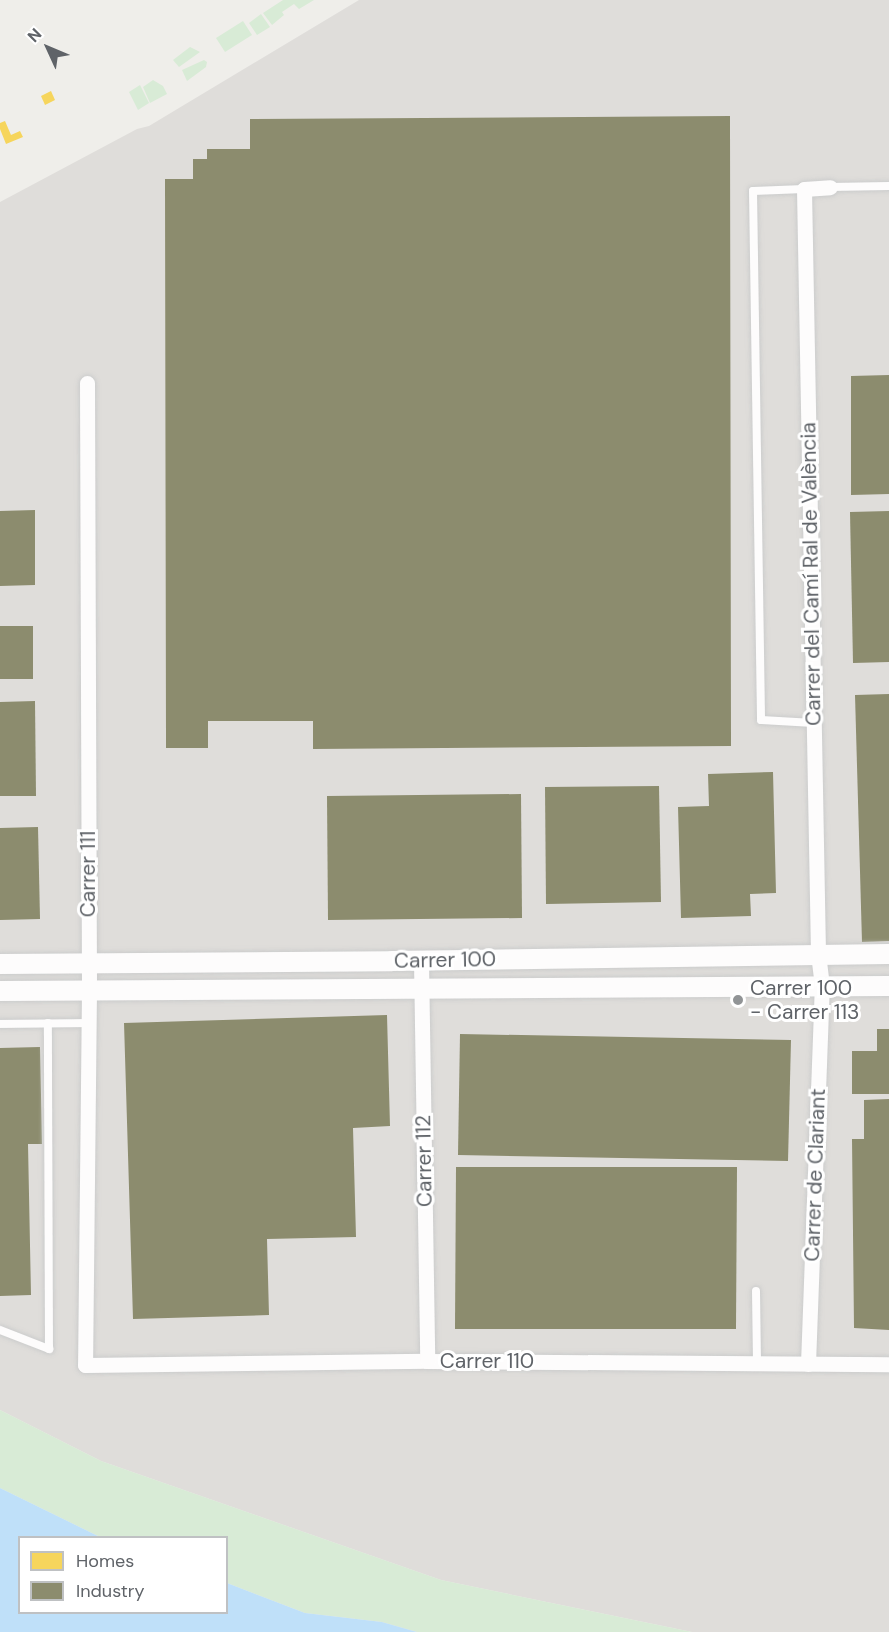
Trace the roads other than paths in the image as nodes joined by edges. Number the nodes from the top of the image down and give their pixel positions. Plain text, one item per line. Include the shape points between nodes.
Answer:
1 (889, 186) edge
2 (830, 187) joint
3 (804, 189) junction
4 (87, 383) dead end
5 (814, 723) junction
6 (818, 953) junction
7 (889, 954) edge
8 (421, 961) junction
9 (89, 963) junction
10 (0, 964) edge
11 (822, 986) junction
12 (889, 986) edge
13 (421, 988) junction
14 (89, 990) junction
15 (0, 991) edge
16 (48, 1023) junction
17 (89, 1023) junction
18 (0, 1024) edge
19 (756, 1291) dead end
20 (0, 1330) edge
21 (427, 1361) junction
22 (757, 1363) junction
23 (808, 1364) junction
24 (889, 1364) edge
25 (85, 1365) joint

1 - 2 lane
2 - 3 street
3 - 5 street, Carrer del Camí Ral de València
3 - 5 lane via 753,191 761,720
4 - 9 street, Carrer 111
5 - 6 street, Carrer del Camí Ral de València
6 - 7 street, Carrer 100
6 - 8 street, Carrer 100
6 - 11 street, Carrer del Camí Ral de València
8 - 9 street, Carrer 100
8 - 13 street, Carrer 112
9 - 10 street, Carrer 100
9 - 14 street, Carrer 111
11 - 12 street, Carrer 100
11 - 13 street, Carrer 100
11 - 23 street, Carrer de Clariant
13 - 14 street, Carrer 100
13 - 21 street, Carrer 112
14 - 15 street, Carrer 100
14 - 17 street, Carrer 111
16 - 17 lane
16 - 18 lane
16 - 20 lane via 49,1349
17 - 25 street, Carrer 111
19 - 22 lane
21 - 22 street, Carrer 110
21 - 25 street, Carrer 110
22 - 23 street, Carrer 110
23 - 24 street, Carrer 110

